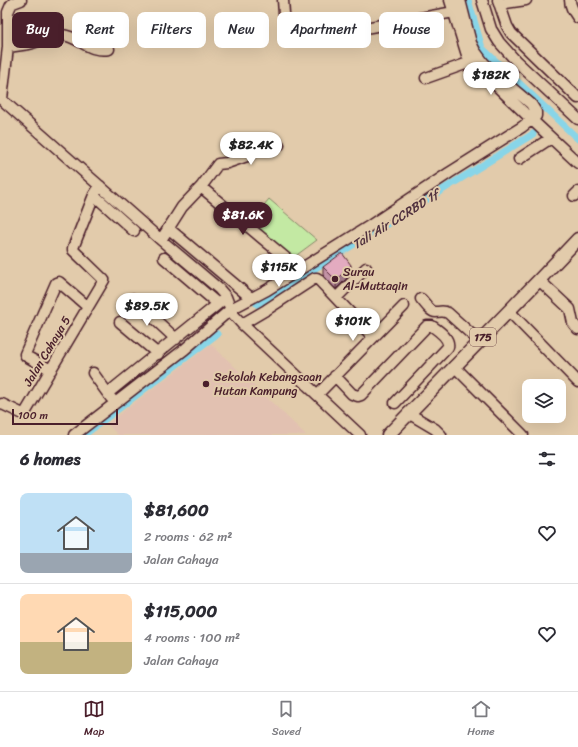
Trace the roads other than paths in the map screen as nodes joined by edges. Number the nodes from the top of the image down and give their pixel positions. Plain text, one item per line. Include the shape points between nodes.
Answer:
1 (21, 0) edge
2 (283, 0) edge
3 (450, 0) edge
4 (460, 0) edge
5 (482, 0) edge
6 (526, 0) edge
7 (570, 0) edge
8 (499, 2) edge
9 (284, 12) edge
10 (454, 12) junction
11 (578, 18) edge
12 (371, 27) edge
13 (8, 46) junction
14 (109, 49) dead end
15 (471, 62) junction
16 (426, 78) dead end
17 (578, 98) edge
18 (1, 99) edge
19 (578, 119) edge
20 (532, 120) junction
21 (551, 138) junction
22 (279, 145) dead end
23 (519, 159) dead end
24 (578, 163) edge
25 (202, 187) junction
26 (97, 191) junction
27 (168, 228) junction
28 (134, 231) dead end
29 (578, 239) edge
30 (161, 240) junction
31 (164, 258) dead end
32 (366, 268) dead end
33 (299, 269) junction
34 (539, 280) junction
35 (226, 297) junction
36 (251, 298) junction
37 (336, 298) junction
38 (133, 299) dead end
39 (421, 299) dead end
40 (218, 304) junction
41 (404, 306) dead end
42 (88, 307) junction
43 (231, 309) junction
44 (508, 311) junction
45 (120, 322) dead end
46 (242, 324) junction
47 (578, 329) edge
48 (373, 337) junction
49 (176, 339) junction
50 (479, 341) junction
51 (158, 354) junction
52 (454, 366) junction
53 (51, 370) junction
54 (425, 372) junction
55 (93, 373) dead end
56 (335, 376) junction
57 (578, 382) edge
58 (437, 383) junction
59 (108, 393) junction
60 (318, 394) junction
61 (115, 402) junction
62 (394, 403) dead end
63 (2, 404) dead end
64 (408, 414) junction
65 (74, 435) edge
66 (360, 435) edge
67 (388, 435) edge
68 (441, 435) edge
69 (523, 435) edge

1 - 13 street via 13,3 8,12
2 - 9 street
3 - 10 street
4 - 20 street via 475,51 494,73 535,109 537,114
5 - 19 street via 498,42
6 - 8 street
7 - 11 street via 572,11
8 - 17 street via 511,33
10 - 12 street
10 - 15 street
13 - 14 street via 28,44 60,34 99,50
13 - 18 street
15 - 16 street
15 - 20 street
18 - 26 street
20 - 21 street
20 - 33 street
21 - 23 street
21 - 24 street
22 - 25 street via 260,146 247,156 218,164
25 - 27 street via 182,207
25 - 33 street
26 - 28 street
26 - 30 street
26 - 42 street, Jalan Cahaya 5 via 72,248 104,280
27 - 30 street
27 - 36 street
29 - 34 main road, 175
30 - 35 street via 220,289
31 - 40 street
32 - 37 street
33 - 36 street
34 - 44 main road, 175
34 - 47 street via 570,309 573,323
35 - 40 street
35 - 43 street
36 - 43 street
37 - 46 street via 318,278 315,278
37 - 48 street
38 - 49 street
39 - 50 street via 430,310 448,313
40 - 49 street
41 - 48 street
42 - 53 street, Jalan Cahaya 5
42 - 53 street via 59,282 56,283 25,354
43 - 46 street
43 - 61 street via 185,349
44 - 50 main road, 175
44 - 57 street
45 - 51 street
46 - 60 street
48 - 56 street
49 - 51 street
50 - 52 main road, 175
51 - 59 street
52 - 58 main road, 175
52 - 69 street
53 - 63 street, Jalan Cahaya 5 via 24,414
54 - 56 street via 449,344 432,326 427,326 361,396 352,394
54 - 58 street
54 - 62 street
55 - 59 street
56 - 60 street
58 - 64 main road, 175
59 - 61 street
60 - 66 street
61 - 65 street
64 - 67 main road, 175
64 - 68 street

